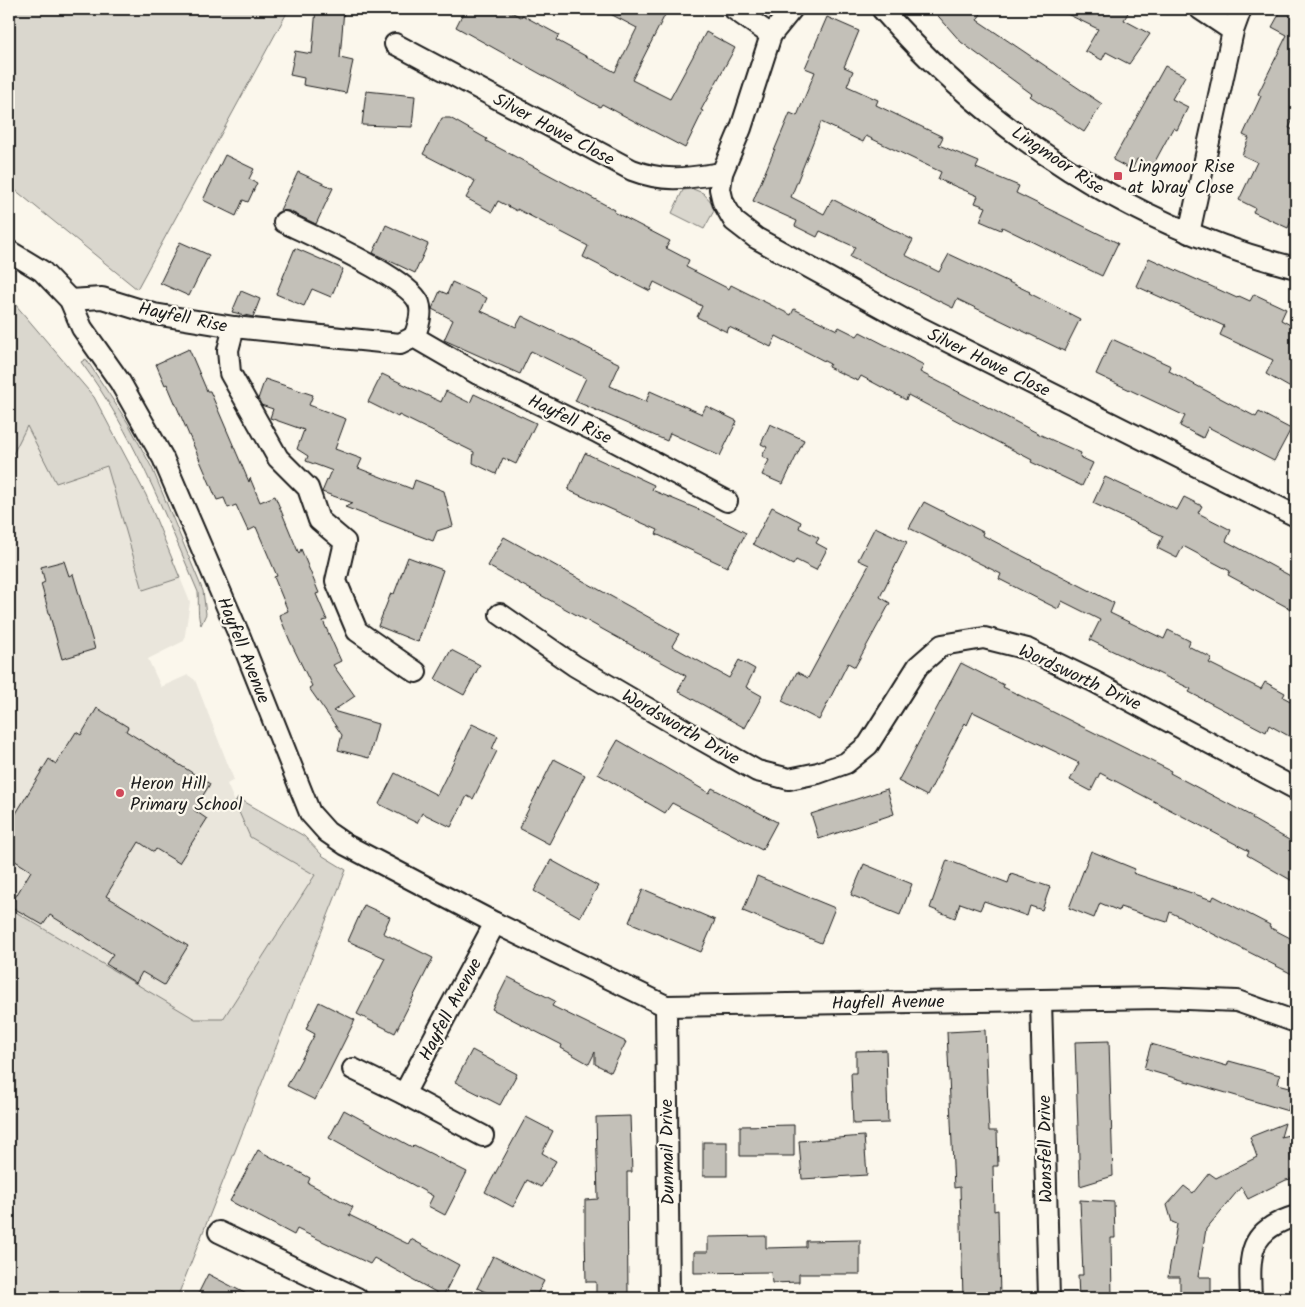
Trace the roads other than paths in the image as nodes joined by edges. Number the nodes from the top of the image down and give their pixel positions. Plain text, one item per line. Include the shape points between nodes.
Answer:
1 (734, 9) edge
2 (792, 9) edge
3 (882, 9) edge
4 (1200, 9) edge
5 (1241, 9) edge
6 (1233, 31) junction
7 (771, 35) junction
8 (396, 44) dead end
9 (722, 173) junction
10 (284, 222) dead end
11 (1189, 233) junction
12 (9, 251) edge
13 (1296, 268) edge
14 (70, 300) junction
15 (234, 327) junction
16 (414, 337) junction
17 (727, 501) dead end
18 (1296, 516) edge
19 (500, 614) dead end
20 (416, 672) dead end
21 (1296, 789) edge
22 (495, 923) junction
23 (1042, 1000) junction
24 (666, 1006) junction
25 (1296, 1022) edge
26 (353, 1069) dead end
27 (404, 1094) junction
28 (483, 1136) dead end
29 (1296, 1216) edge
30 (218, 1232) dead end
31 (357, 1298) edge
32 (669, 1298) edge
33 (1049, 1298) edge
34 (1251, 1298) edge

1 - 7 street
2 - 7 street, Silver Howe Close
3 - 11 street, Lingmoor Rise via 915,46 959,86 1049,158 1106,194
4 - 6 street
5 - 6 street
6 - 11 street
7 - 9 street, Silver Howe Close via 741,128
8 - 9 street, Silver Howe Close via 652,178 676,179
9 - 18 street, Silver Howe Close via 720,189 723,202 734,220 756,238 905,320
10 - 16 street via 365,262 410,290 419,304 420,322
11 - 13 street, Lingmoor Rise via 1263,260
12 - 14 street via 42,271
14 - 15 street, Hayfell Rise via 102,298 154,314
14 - 22 street, Hayfell Avenue via 82,328 120,382 163,458 240,636 310,813 327,832 346,846
15 - 16 street, Hayfell Rise via 400,344
15 - 20 street via 228,350 230,373 278,458 308,488 319,520 345,542 336,581 357,631
16 - 17 street, Hayfell Rise via 478,374 595,430
19 - 21 street, Wordsworth Drive via 575,666 705,742 757,771 789,779 846,763 868,745 918,666 942,645 984,638 1027,649
22 - 24 street, Hayfell Avenue
22 - 27 street, Hayfell Avenue
23 - 24 street, Hayfell Avenue
23 - 25 street, Hayfell Avenue via 1162,998 1237,1001
23 - 33 street, Wansfell Drive
24 - 32 street, Dunmail Drive
26 - 27 street
27 - 28 street
29 - 34 street via 1278,1222 1255,1242 1250,1255
30 - 31 street

